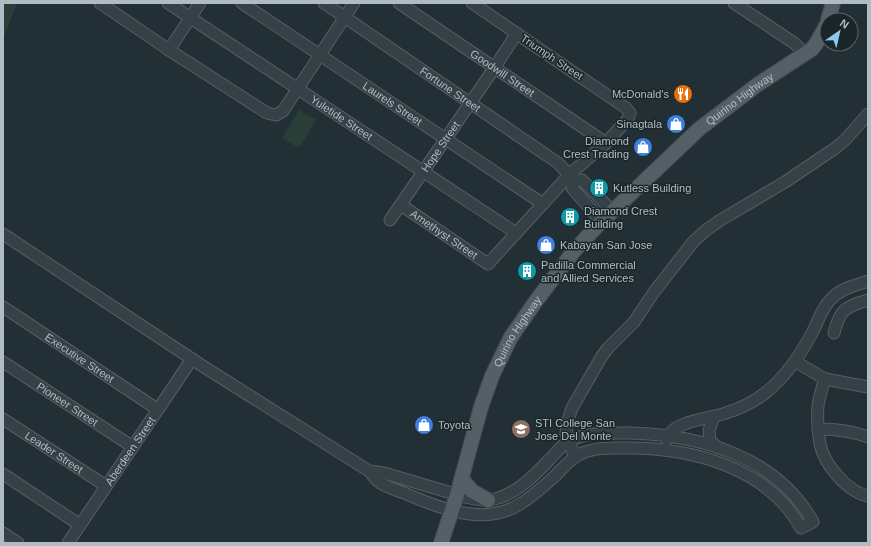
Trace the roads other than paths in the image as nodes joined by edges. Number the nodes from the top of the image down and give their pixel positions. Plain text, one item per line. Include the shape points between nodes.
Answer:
1 (100, 3) edge
2 (168, 3) edge
3 (200, 3) edge
4 (242, 3) edge
5 (324, 3) edge
6 (354, 3) edge
7 (399, 3) edge
8 (472, 3) edge
9 (734, 3) edge
10 (344, 17) junction
11 (190, 18) junction
12 (517, 33) junction
13 (819, 39) edge
14 (169, 50) junction
15 (805, 53) junction
16 (320, 55) junction
17 (495, 67) junction
18 (297, 89) junction
19 (470, 103) junction
20 (868, 114) edge
21 (445, 139) junction
22 (606, 143) junction
23 (423, 172) junction
24 (572, 177) junction
25 (543, 204) junction
26 (401, 205) junction
27 (612, 212) junction
28 (390, 220) dead end
29 (602, 222) junction
30 (516, 233) junction
31 (3, 234) edge
32 (868, 281) edge
33 (868, 300) edge
34 (3, 306) edge
35 (834, 333) dead end
36 (192, 359) junction
37 (3, 362) edge
38 (796, 362) junction
39 (824, 379) junction
40 (868, 387) edge
41 (157, 409) junction
42 (714, 417) junction
43 (3, 418) edge
44 (819, 429) junction
45 (668, 436) junction
46 (868, 437) edge
47 (569, 441) junction
48 (133, 447) junction
49 (717, 447) junction
50 (665, 450) junction
51 (575, 457) junction
52 (369, 471) junction
53 (3, 474) edge
54 (462, 478) junction
55 (106, 486) junction
56 (457, 495) junction
57 (868, 496) edge
58 (488, 500) junction
59 (452, 510) junction
60 (80, 525) junction
61 (3, 533) edge
62 (18, 543) edge
63 (68, 543) edge
64 (441, 543) edge

1 - 14 street
2 - 11 street, Yuletide Street
3 - 11 street
4 - 16 street, Laurels Street
5 - 10 street, Fortune Street
6 - 10 street
7 - 17 street, Goodwill Street
8 - 12 street, Triumph Street
9 - 15 street
10 - 16 street
10 - 19 street, Fortune Street
11 - 14 street
11 - 18 street, Yuletide Street
12 - 17 street, Hope Street
12 - 22 street, Triumph Street via 626,108 630,113 628,119
13 - 15 main road, Quirino Highway
14 - 18 street via 267,113 276,115 283,111
15 - 27 main road, Quirino Highway via 699,129
16 - 18 street
16 - 21 street, Laurels Street
17 - 19 street, Hope Street
17 - 22 street, Goodwill Street
18 - 23 street, Yuletide Street
19 - 21 street, Hope Street
19 - 24 street, Fortune Street via 558,163
20 - 47 street via 834,149 719,221 693,242 634,322 602,356 572,408 567,423 566,434
21 - 23 street, Hope Street
21 - 25 street, Laurels Street
22 - 24 street
23 - 26 street, Hope Street
23 - 30 street, Yuletide Street
24 - 25 street
24 - 27 street, Fortune Street via 582,180
24 - 29 street via 572,188
25 - 30 street
26 - 28 street, Hope Street
26 - 30 street, Amethyst Street via 488,264
27 - 29 main road, Quirino Highway
29 - 54 main road, Quirino Highway via 554,276 511,337 485,395
31 - 36 street
32 - 38 street via 844,289 832,297
33 - 35 street via 851,305 842,312
34 - 41 street, Executive Street
36 - 41 street, Aberdeen Street
36 - 52 street
37 - 48 street, Pioneer Street
38 - 39 street
38 - 42 street via 780,380 754,401
39 - 40 street
39 - 44 street via 818,406
41 - 48 street, Aberdeen Street
42 - 45 street via 688,421
42 - 49 street via 709,433 710,441
43 - 55 street, Leader Street
44 - 46 street via 833,429
44 - 57 street via 820,444 829,464 845,484 854,491
45 - 47 street via 596,434
45 - 49 street
45 - 50 street
47 - 51 street
47 - 58 street via 526,481 505,495
48 - 55 street, Aberdeen Street
49 - 50 street via 750,461 775,477 796,497 813,522 801,528 795,517 776,496 742,472 705,458
50 - 51 street via 603,449
51 - 59 street via 538,492 513,508 479,515
52 - 56 street via 384,473
52 - 59 street via 380,483 424,502
53 - 60 street
54 - 56 main road, Quirino Highway
54 - 58 main road via 472,491
55 - 60 street, Aberdeen Street
56 - 58 street
56 - 59 main road, Quirino Highway
59 - 64 main road, Quirino Highway
60 - 63 street, Aberdeen Street
61 - 62 street

